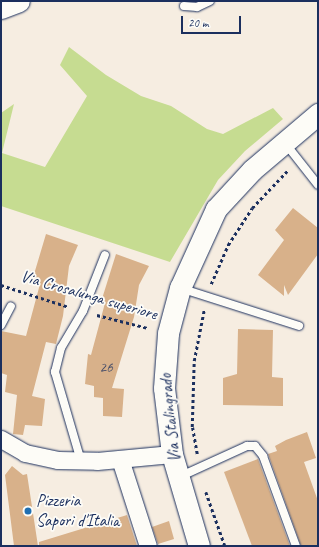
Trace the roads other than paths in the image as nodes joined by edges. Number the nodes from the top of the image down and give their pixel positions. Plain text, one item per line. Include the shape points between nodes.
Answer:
1 (19, 1) edge
2 (210, 1) edge
3 (184, 6) dead end
4 (1, 8) edge
5 (318, 114) edge
6 (284, 142) junction
7 (318, 185) edge
8 (105, 255) dead end
9 (180, 288) junction
10 (11, 306) dead end
11 (1, 325) edge
12 (299, 326) dead end
13 (1, 439) edge
14 (172, 454) junction
15 (120, 459) junction
16 (81, 462) junction
17 (177, 477) junction
18 (148, 546) edge
19 (199, 546) edge
20 (296, 546) edge

1 - 4 street
2 - 3 lane via 197,7
5 - 6 street, Via Stalingrado
6 - 7 lane
6 - 9 street, Via Stalingrado via 235,185 216,208
8 - 16 lane via 83,311 66,338 55,372
9 - 12 lane via 208,294
9 - 14 street, Via Stalingrado via 168,334 164,388
10 - 11 lane, Via Crosalunga superiore
13 - 16 street via 37,457
14 - 15 street
14 - 17 street, Via Stalingrado
15 - 16 street
15 - 18 street
17 - 19 street, Via Stalingrado
17 - 20 lane, Via Stalingrado via 247,446 255,446 262,456

